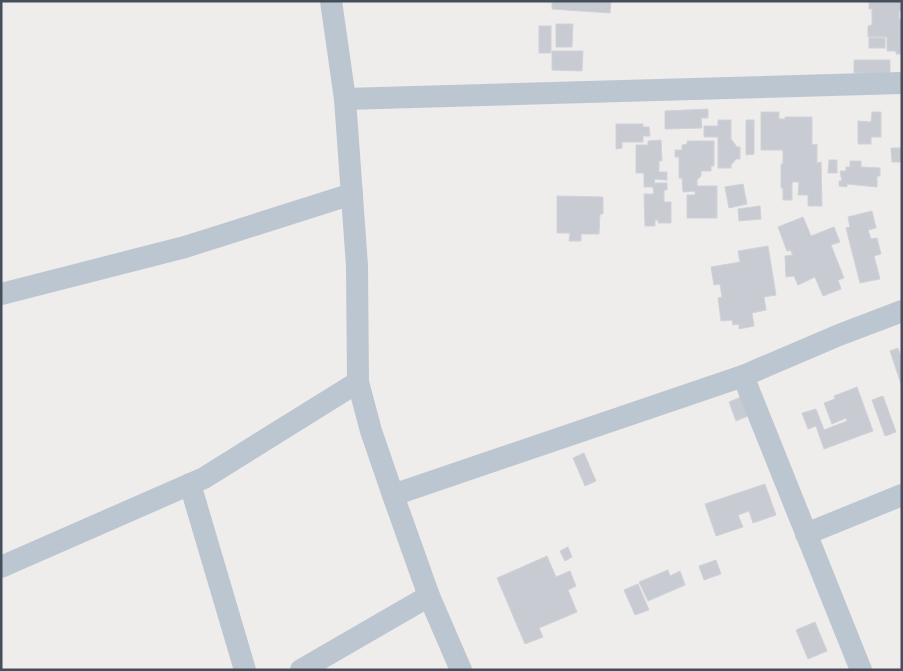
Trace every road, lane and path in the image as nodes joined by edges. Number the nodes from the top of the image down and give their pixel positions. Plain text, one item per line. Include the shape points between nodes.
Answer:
1 (331, 1) edge
2 (902, 83) edge
3 (344, 99) junction
4 (352, 194) junction
5 (1, 294) edge
6 (902, 311) edge
7 (743, 376) junction
8 (358, 382) junction
9 (190, 484) junction
10 (902, 495) edge
11 (393, 496) junction
12 (806, 534) junction
13 (1, 567) edge
14 (429, 596) junction
15 (245, 670) edge
16 (300, 670) edge
17 (461, 670) edge
18 (861, 670) edge

1 - 3 street
2 - 3 street
3 - 4 street
4 - 5 street via 185,247
4 - 8 street via 357,266
6 - 7 street
7 - 11 street
7 - 12 street
8 - 9 street
8 - 11 street
9 - 13 street
9 - 15 street
10 - 12 street
11 - 14 street
12 - 18 street
14 - 16 street
14 - 17 street

